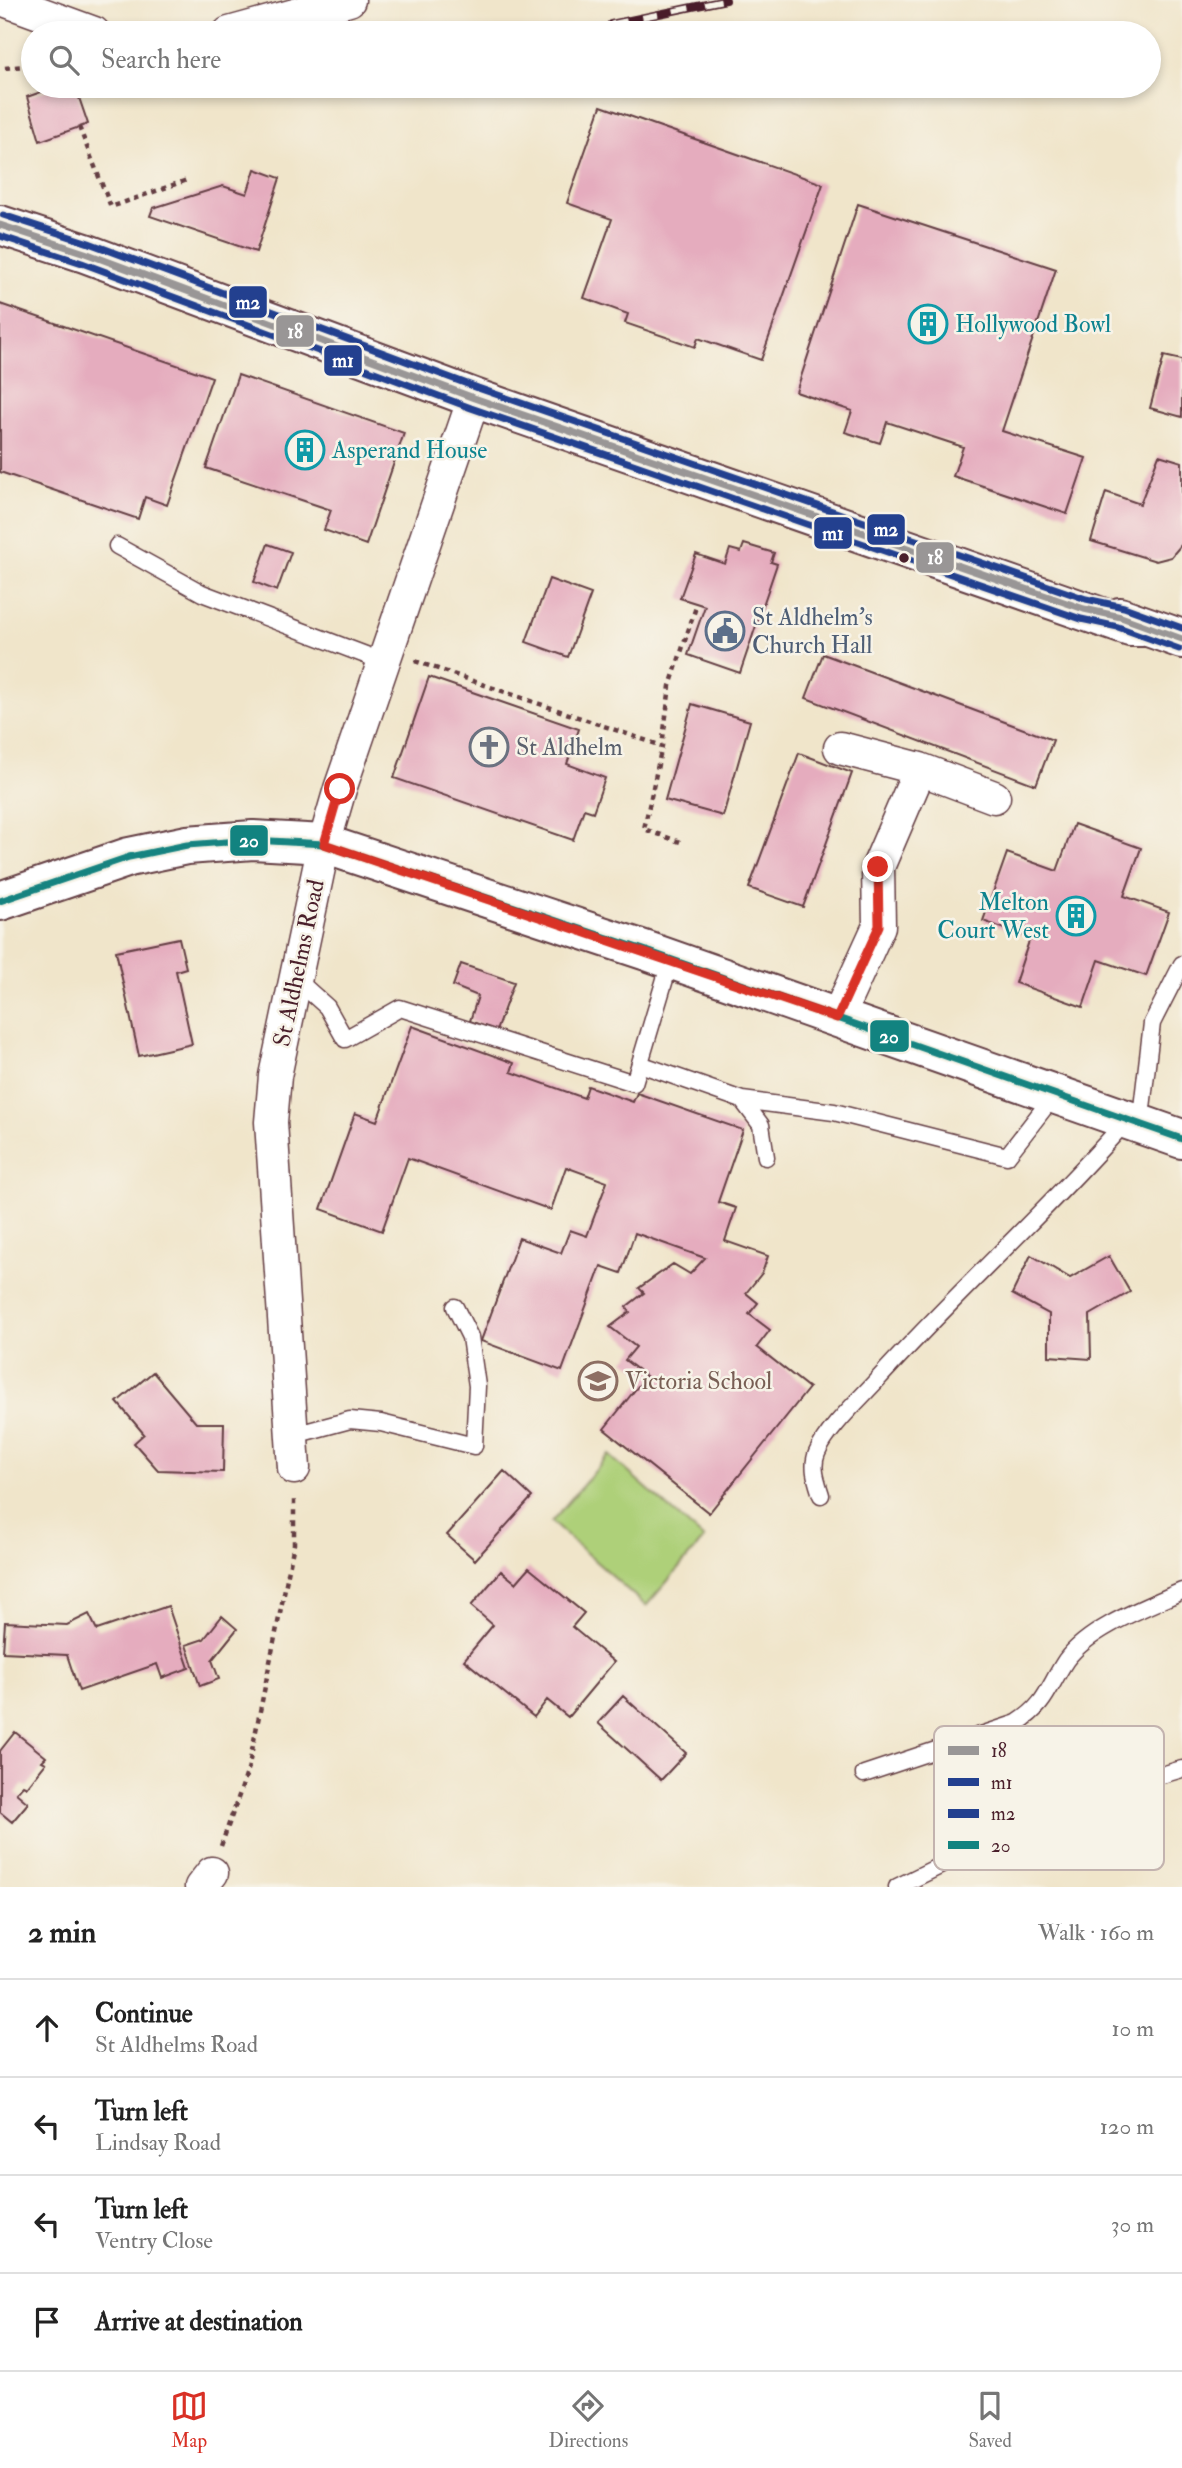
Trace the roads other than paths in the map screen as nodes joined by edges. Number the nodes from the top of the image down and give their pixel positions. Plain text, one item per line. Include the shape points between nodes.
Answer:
1 (4, 0) edge
2 (349, 0) edge
3 (296, 8) edge
4 (61, 21) edge
5 (261, 21) edge
6 (0, 225) edge
7 (474, 398) junction
8 (117, 546) dead end
9 (1182, 639) edge
10 (386, 657) junction
11 (840, 748) dead end
12 (920, 769) junction
13 (994, 797) dead end
14 (324, 844) junction
15 (0, 901) edge
16 (671, 959) junction
17 (1182, 964) edge
18 (297, 980) junction
19 (837, 1018) junction
20 (640, 1064) junction
21 (1055, 1094) junction
22 (742, 1100) junction
23 (1134, 1122) junction
24 (1182, 1139) edge
25 (766, 1157) dead end
26 (455, 1307) dead end
27 (294, 1435) junction
28 (294, 1468) road end
29 (821, 1495) dead end
30 (1182, 1591) edge
31 (1008, 1726) edge
32 (934, 1751) edge
33 (1182, 1769) edge
34 (864, 1774) dead end
35 (1164, 1774) edge
36 (934, 1869) edge
37 (897, 1887) edge

1 - 4 street
2 - 3 street
3 - 5 street
6 - 7 main road
7 - 9 main road
7 - 10 street, St Aldhelms Road
8 - 10 lane via 202,593
10 - 14 street, St Aldhelms Road
11 - 12 street
12 - 13 street
12 - 19 street via 878,867 879,926
14 - 15 main road via 253,840 187,845 129,857
14 - 16 main road
14 - 18 street, St Aldhelms Road
16 - 19 main road
16 - 20 lane
17 - 23 lane via 1152,1023
18 - 20 lane via 327,1007 345,1040 400,1007 634,1083
18 - 27 street, St Aldhelms Road via 275,1076 271,1122
19 - 21 main road
20 - 22 lane
21 - 22 lane via 1007,1156 834,1112
21 - 23 main road
22 - 25 lane via 761,1125
23 - 24 main road
23 - 29 lane via 893,1363 832,1431 816,1454
26 - 27 lane via 470,1337 474,1361 474,1446 350,1420
27 - 28 street, St Aldhelms Road
30 - 31 lane via 1132,1613 1082,1643 1035,1712
32 - 34 lane
33 - 35 lane
36 - 37 lane

